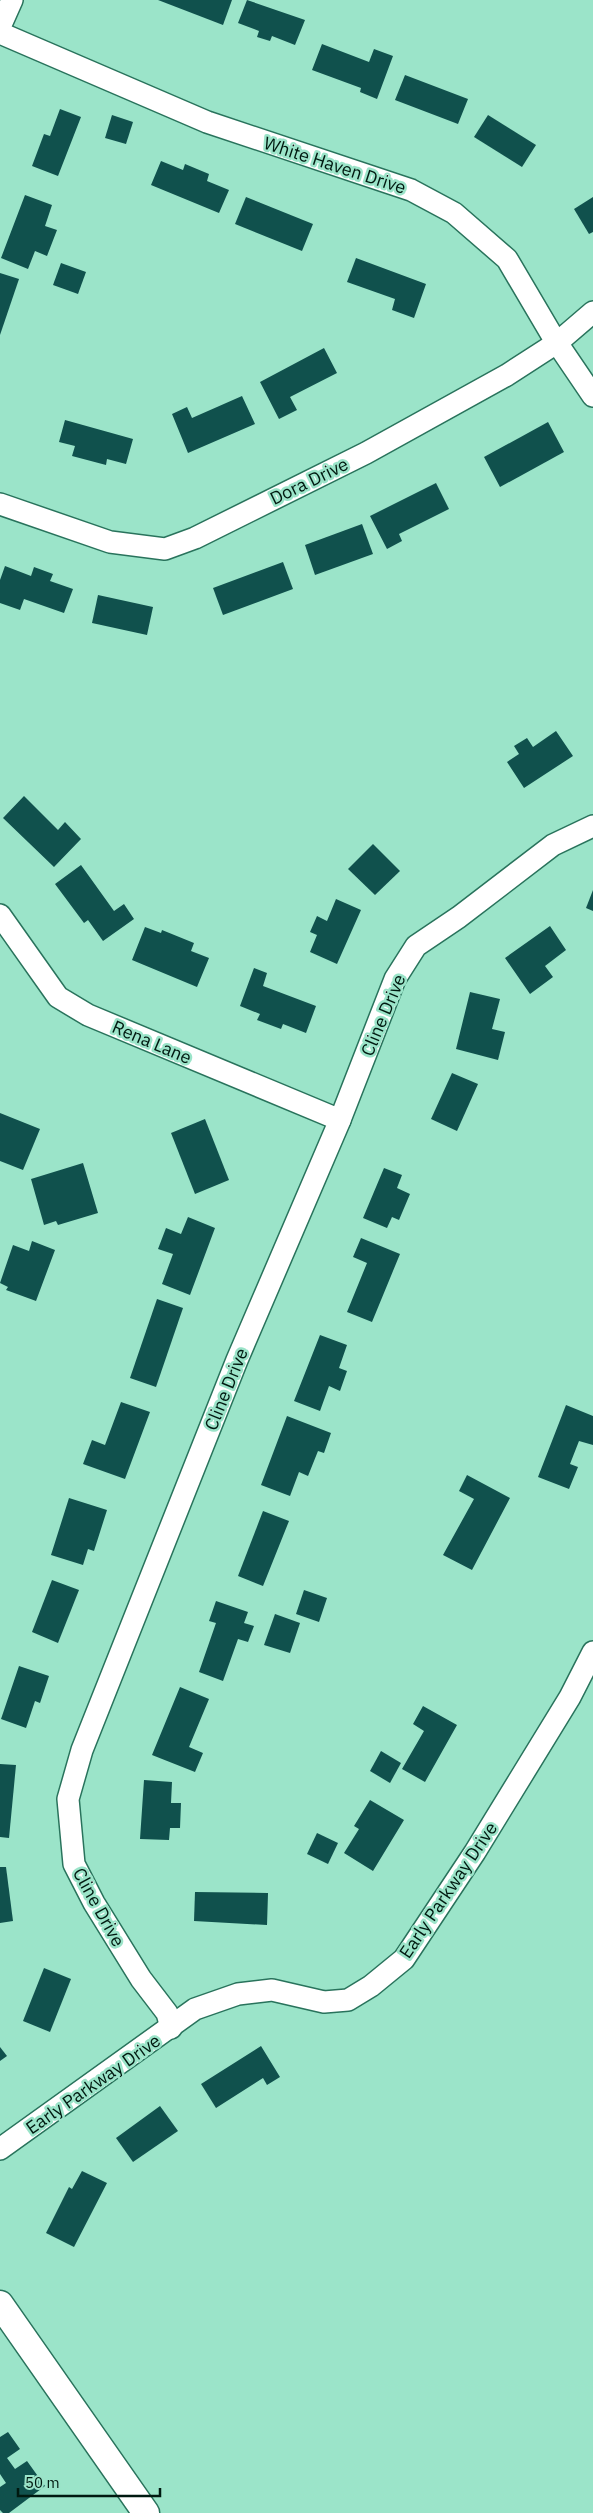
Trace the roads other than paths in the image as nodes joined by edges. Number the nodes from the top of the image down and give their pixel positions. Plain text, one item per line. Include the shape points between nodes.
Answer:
1 (12, 0) edge
2 (0, 27) edge
3 (0, 33) edge
4 (593, 312) edge
5 (558, 342) junction
6 (593, 396) edge
7 (0, 504) edge
8 (593, 826) edge
9 (0, 915) edge
10 (340, 1120) junction
11 (593, 1652) edge
12 (171, 2028) junction
13 (0, 2149) edge
14 (0, 2304) edge
15 (146, 2513) edge

1 - 2 street
3 - 5 street, White Haven Drive via 207,122 411,190 454,213 507,260
4 - 5 street, Dora Drive
5 - 6 street, White Haven Drive
5 - 7 street, Dora Drive via 507,375 366,453 195,538 164,549 110,542
8 - 10 street, Cline Drive via 554,845 416,946 396,979
9 - 10 street, Rena Lane via 58,997 88,1015
10 - 12 street, Cline Drive via 237,1360 82,1750 68,1799 74,1864 141,1979 167,2013
11 - 12 street, Early Parkway Drive via 570,1697 475,1852 404,1959 348,2000 324,2002 272,1990 238,1994 195,2009
12 - 13 street, Early Parkway Drive
14 - 15 street

